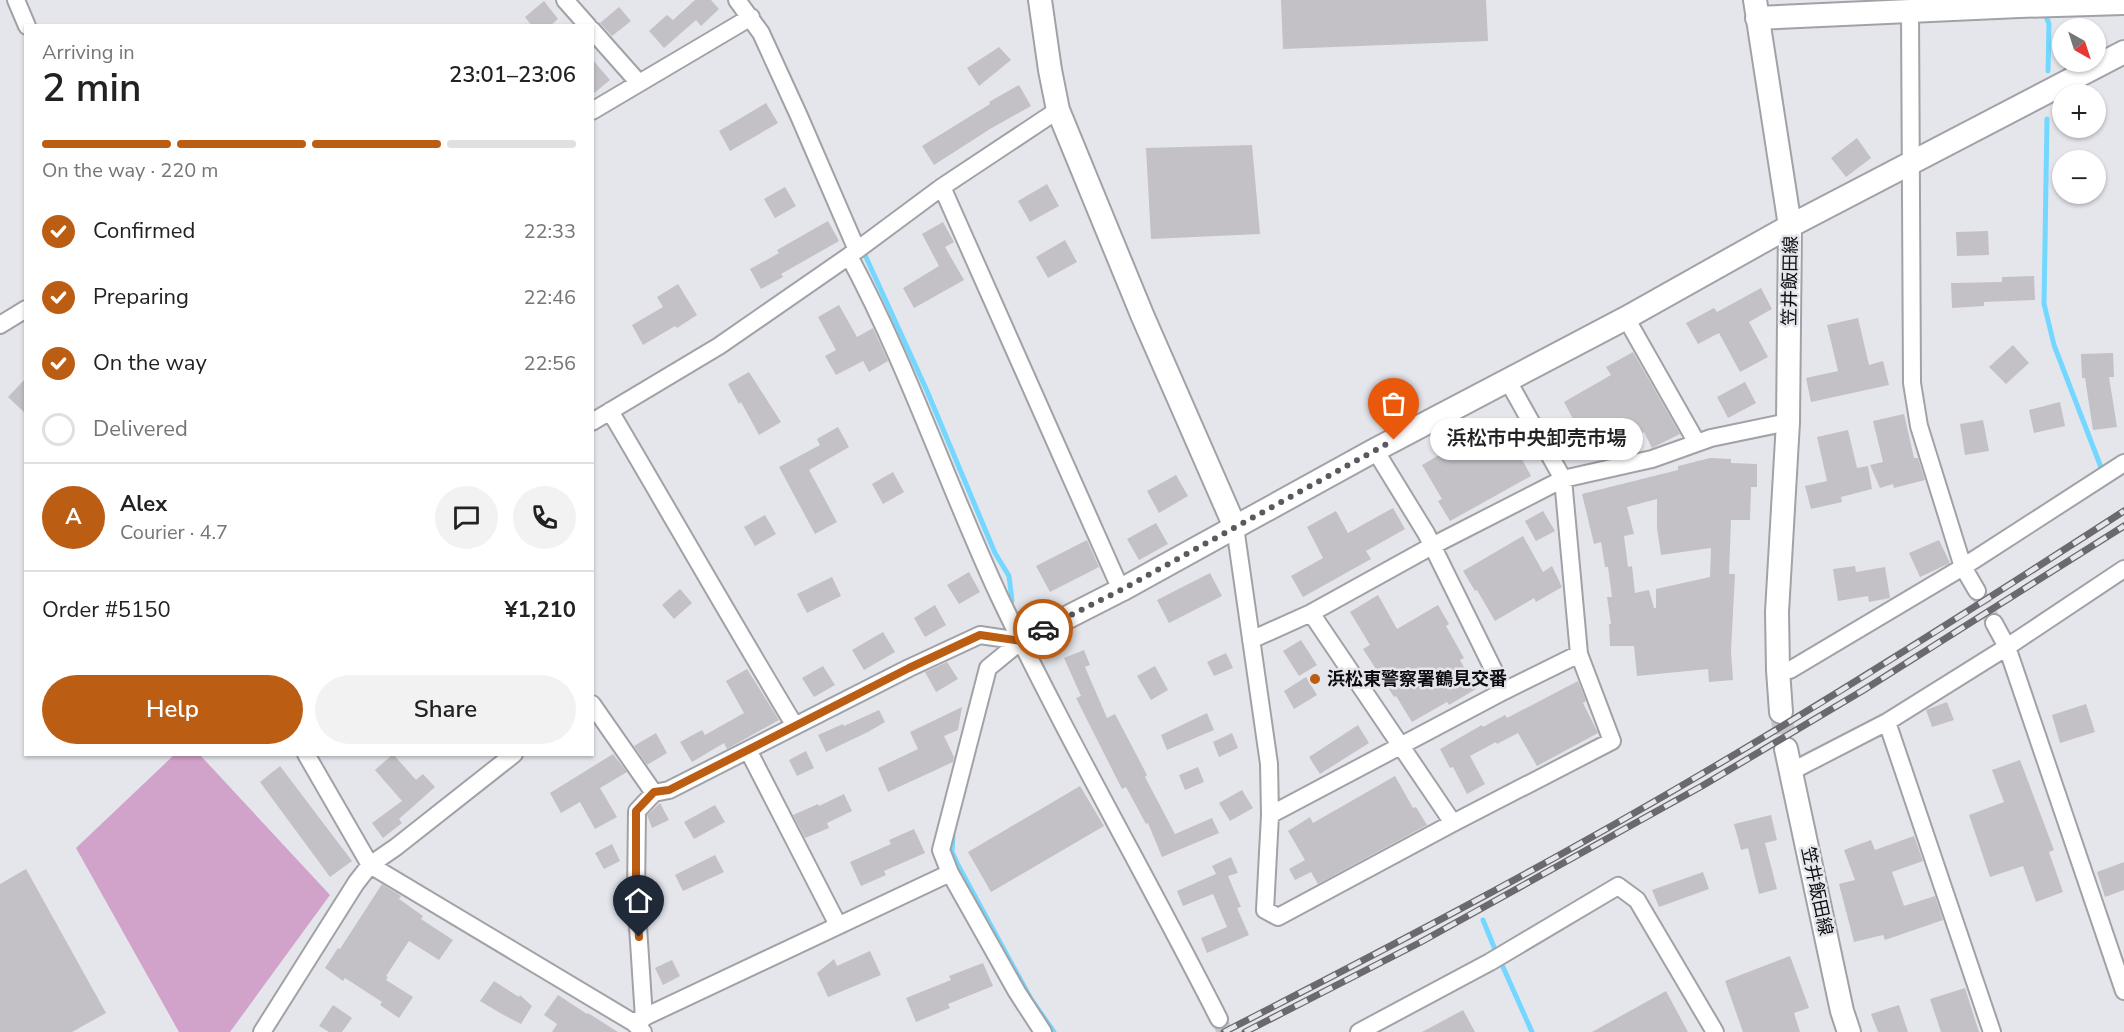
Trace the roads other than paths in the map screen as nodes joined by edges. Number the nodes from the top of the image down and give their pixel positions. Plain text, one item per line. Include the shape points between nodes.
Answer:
1 (16, 0) edge
2 (565, 0) edge
3 (737, 0) edge
4 (1040, 0) edge
5 (2124, 3) edge
6 (2030, 4) edge
7 (1756, 9) edge
8 (1910, 12) junction
9 (751, 17) junction
10 (26, 24) edge
11 (586, 24) edge
12 (594, 32) edge
13 (2124, 52) edge
14 (639, 83) junction
15 (594, 110) edge
16 (1058, 110) junction
17 (1912, 162) junction
18 (942, 187) junction
19 (1790, 226) junction
20 (853, 253) junction
21 (24, 310) edge
22 (1626, 318) junction
23 (0, 325) edge
24 (1508, 381) junction
25 (610, 411) junction
26 (594, 421) edge
27 (1788, 422) junction
28 (1697, 443) junction
29 (1375, 450) junction
30 (2124, 463) edge
31 (1563, 478) junction
32 (1235, 527) junction
33 (1432, 546) junction
34 (1964, 567) junction
35 (2124, 569) edge
36 (1121, 590) junction
37 (1977, 591) tunnel mouth
38 (1311, 613) junction
39 (1994, 623) tunnel mouth
40 (1251, 640) junction
41 (1021, 641) junction
42 (2007, 647) junction
43 (1579, 654) junction
44 (1778, 670) junction
45 (1504, 691) junction
46 (594, 707) edge
47 (1781, 712) tunnel mouth
48 (1887, 722) junction
49 (795, 726) junction
50 (1401, 746) junction
51 (748, 750) junction
52 (307, 756) edge
53 (511, 756) edge
54 (1789, 760) joint
55 (654, 792) junction
56 (1270, 815) junction
57 (1453, 823) junction
58 (370, 865) junction
59 (950, 873) junction
60 (837, 925) junction
61 (2124, 991) edge
62 (1219, 1019) tunnel mouth
63 (637, 1023) edge
64 (262, 1032) edge
65 (616, 1032) edge
66 (1043, 1032) edge
67 (1359, 1032) edge
68 (1715, 1032) edge
69 (1849, 1032) edge
70 (1992, 1032) edge

1 - 10 street
2 - 11 street
3 - 9 street
4 - 16 street
5 - 6 street
6 - 8 street
7 - 8 street
7 - 19 street
8 - 17 street
9 - 14 street
9 - 20 street via 799,116
12 - 14 street
13 - 17 street, 笠井飯田線
14 - 15 street
16 - 18 street
16 - 32 street
17 - 19 street, 笠井飯田線
17 - 34 street via 1912,383 1919,426
18 - 20 street
18 - 36 street
19 - 22 street
19 - 27 street, 笠井飯田線
20 - 25 street via 719,345
20 - 41 street
21 - 23 street
22 - 24 street
22 - 28 street
24 - 29 street
24 - 31 street
25 - 26 street
25 - 49 street
27 - 28 street
27 - 44 street, 笠井飯田線 via 1777,612
28 - 31 street via 1652,459
29 - 32 street
29 - 33 street
30 - 34 street
31 - 33 street
31 - 43 street
32 - 36 street
32 - 40 street
33 - 38 street
33 - 45 street
34 - 37 street
34 - 44 street via 1790,670
35 - 42 street
36 - 41 street
38 - 40 street
38 - 50 street
39 - 42 street
40 - 56 street via 1269,764
41 - 49 street via 980,635
41 - 59 street via 988,668 941,850
41 - 62 street
42 - 48 street
42 - 61 street
43 - 45 street
43 - 57 street via 1612,741
44 - 47 street, 笠井飯田線
45 - 50 street
46 - 55 street
48 - 54 street
48 - 70 street
49 - 51 street
50 - 56 street
50 - 57 street
51 - 55 street via 669,790
51 - 60 street
52 - 58 street
53 - 58 street
54 - 69 street, 笠井飯田線
55 - 63 street via 636,811
56 - 57 street via 1265,910 1278,917
58 - 63 street
58 - 64 street
59 - 60 street
59 - 66 street
60 - 63 street
63 - 65 street
67 - 68 street via 1490,962 1618,886 1637,900

